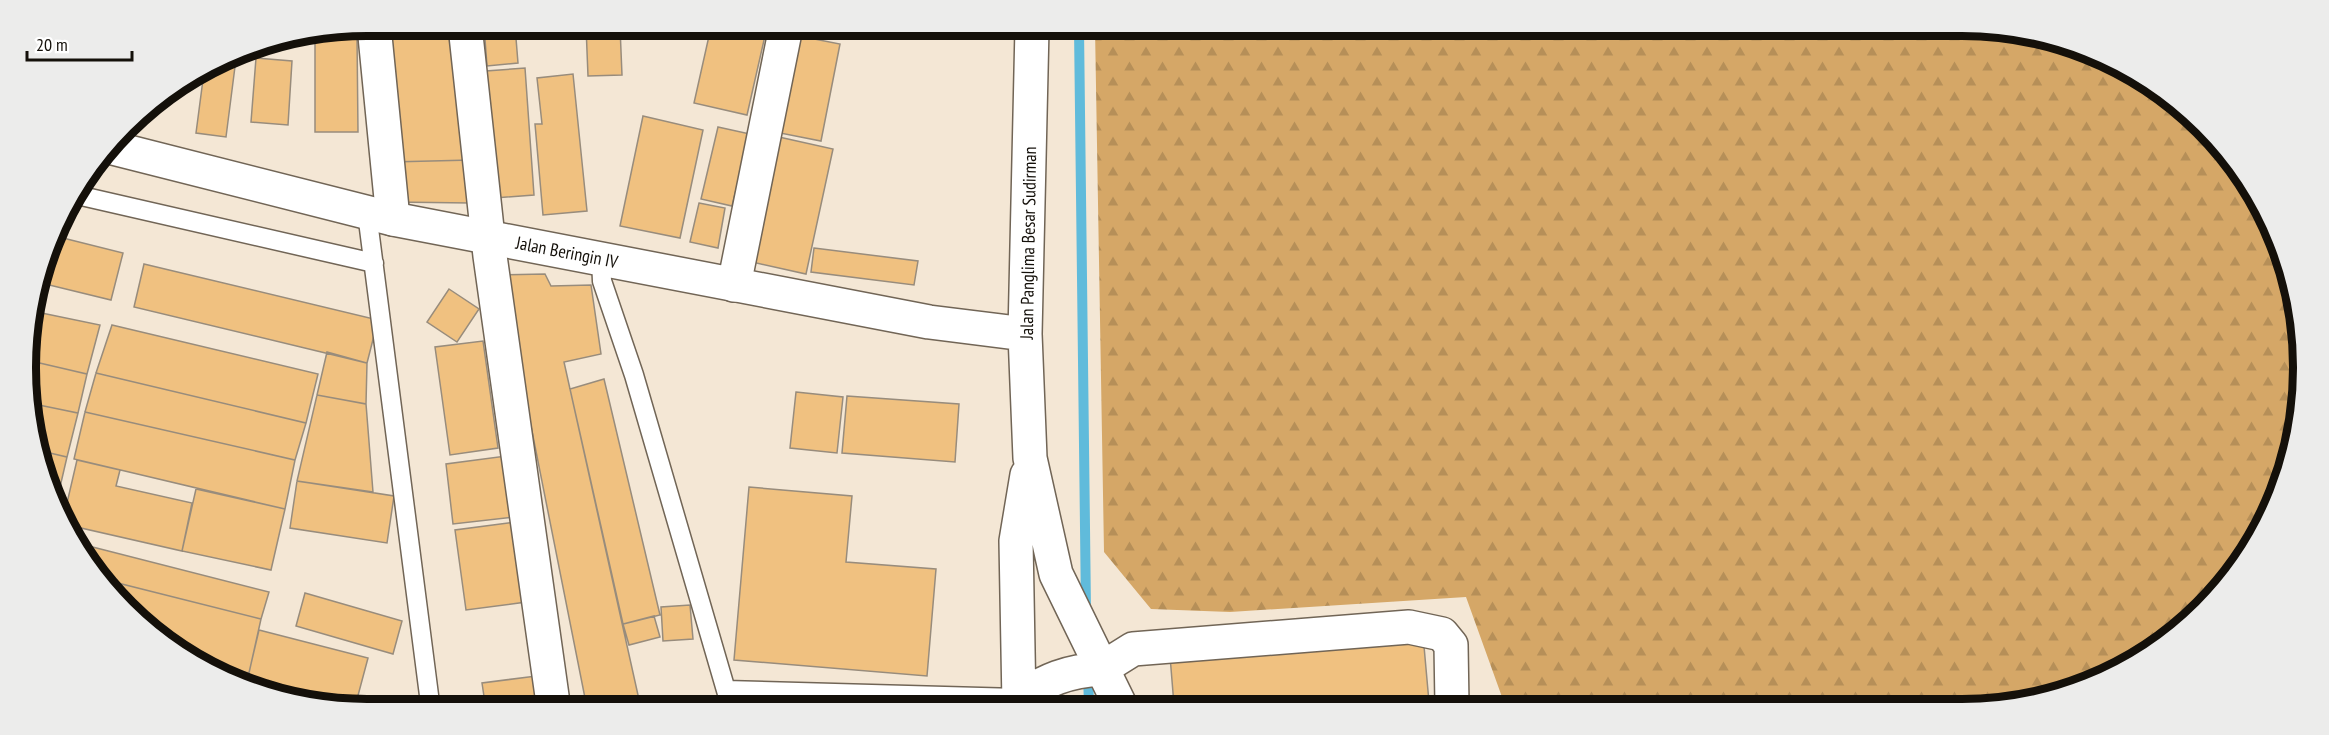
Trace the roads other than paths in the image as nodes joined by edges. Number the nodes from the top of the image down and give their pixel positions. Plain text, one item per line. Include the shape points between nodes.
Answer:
1 (374, 36) edge
2 (466, 36) edge
3 (784, 36) edge
4 (1032, 36) edge
5 (118, 149) edge
6 (83, 196) edge
7 (380, 216) junction
8 (488, 237) junction
9 (601, 259) junction
10 (374, 263) junction
11 (734, 285) junction
12 (1025, 334) junction
13 (1030, 458) junction
14 (1101, 669) junction
15 (728, 697) edge
16 (429, 699) edge
17 (552, 699) edge
18 (874, 699) edge
19 (1019, 699) edge
20 (1022, 699) edge
21 (1117, 699) edge
22 (1452, 699) edge

1 - 7 street
2 - 8 street
3 - 11 street
4 - 12 street, Jalan Panglima Besar Sudirman
5 - 7 street, Jalan Beringin IV
6 - 10 lane
7 - 8 street, Jalan Beringin IV
7 - 10 lane
8 - 9 street, Jalan Beringin IV
8 - 17 street
9 - 11 street, Jalan Beringin IV
9 - 15 lane via 602,281 634,375
10 - 16 lane
11 - 12 street, Jalan Beringin IV via 929,322
12 - 13 street, Jalan Panglima Besar Sudirman
13 - 14 street, Jalan Panglima Besar Sudirman via 1056,574
13 - 19 street, Jalan Panglima Besar Sudirman via 1016,541
14 - 20 street via 1076,670 1045,681
14 - 21 street, Jalan Panglima Besar Sudirman
14 - 22 street via 1133,649 1409,627 1442,634 1450,645
15 - 18 lane

